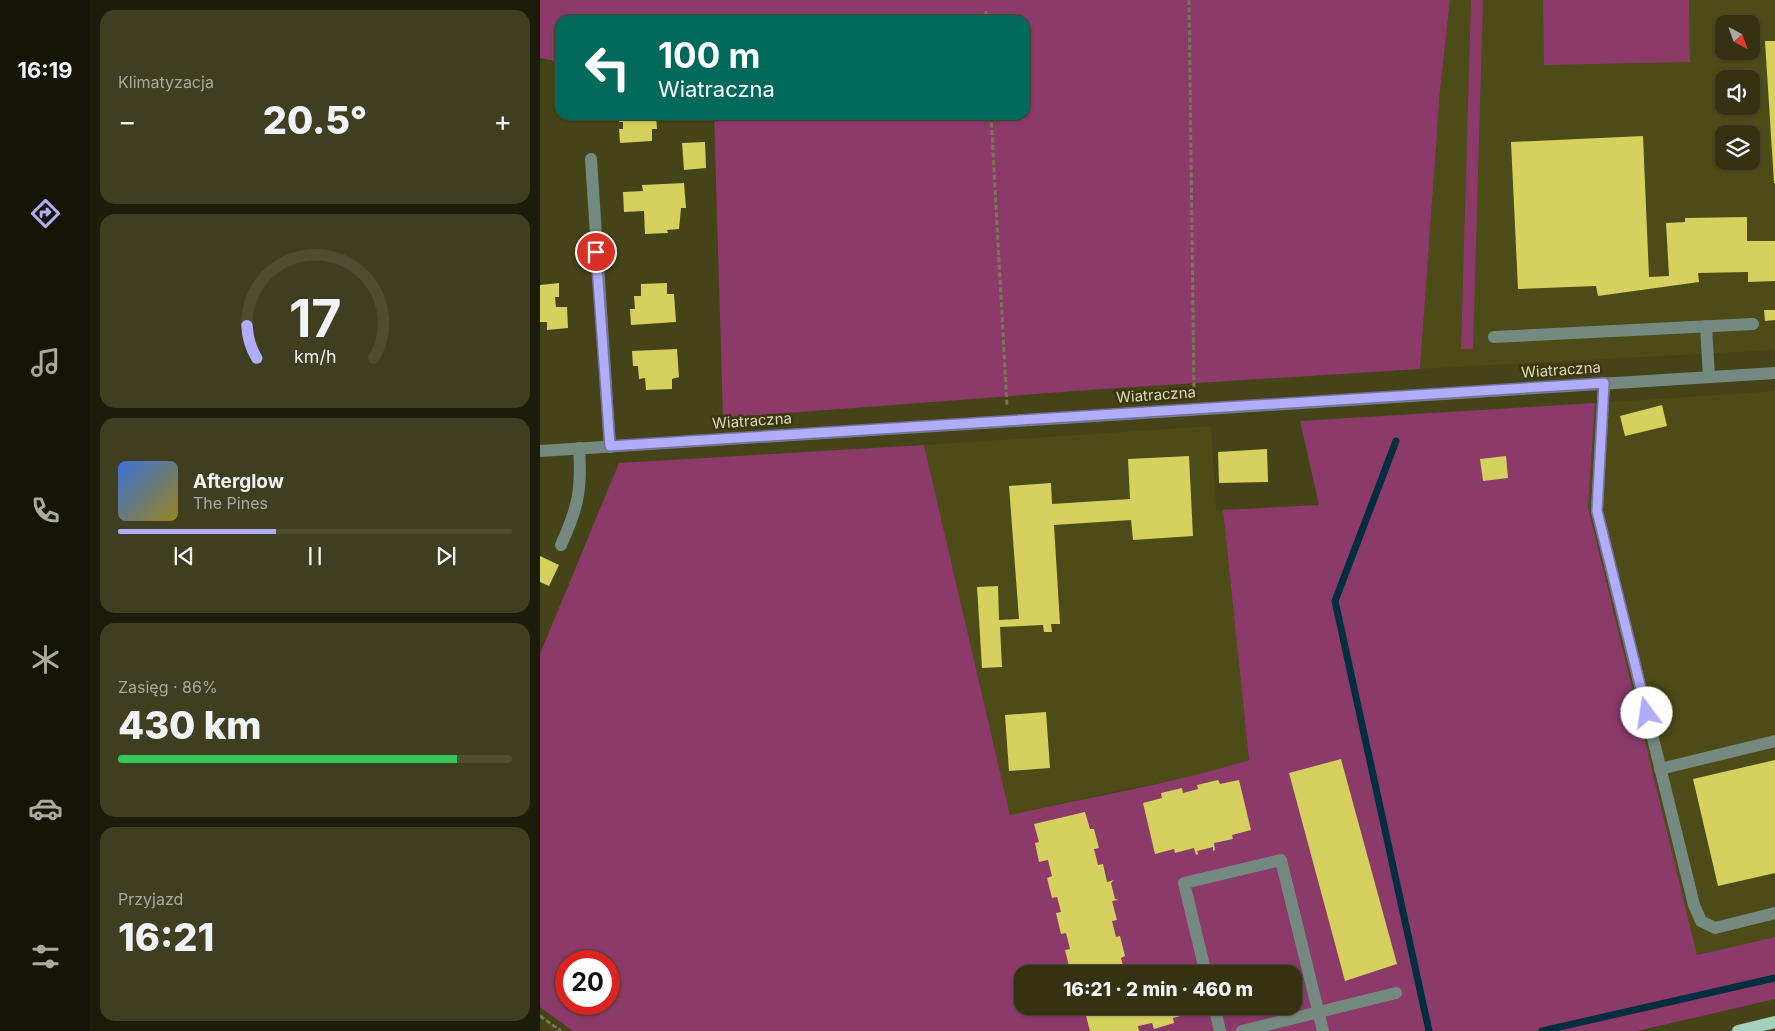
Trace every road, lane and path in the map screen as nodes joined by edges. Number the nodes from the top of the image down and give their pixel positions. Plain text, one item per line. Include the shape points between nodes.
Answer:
1 (1189, 0) edge
2 (986, 11) dead end
3 (986, 15) edge
4 (991, 120) edge
5 (591, 159) dead end
6 (1753, 324) dead end
7 (1706, 326) junction
8 (1494, 337) dead end
9 (1775, 373) edge
10 (1709, 377) junction
11 (1604, 383) junction
12 (1194, 395) dead end
13 (1007, 408) dead end
14 (610, 446) junction
15 (579, 448) junction
16 (540, 451) edge
17 (561, 545) dead end
18 (1775, 741) edge
19 (1660, 768) junction
20 (1775, 913) edge
21 (1204, 965) edge
22 (1396, 993) dead end
23 (1318, 1012) junction
24 (1216, 1015) edge
25 (540, 1016) edge
26 (1775, 1022) edge
27 (561, 1031) edge
28 (1220, 1031) edge
29 (1242, 1031) edge
30 (1323, 1031) edge
31 (1738, 1031) edge

1 - 12 path
2 - 3 path
4 - 13 path
5 - 14 street
6 - 7 street
7 - 8 street
7 - 10 street
9 - 10 street, Wiatraczna
10 - 11 street, Wiatraczna
11 - 14 street, Wiatraczna
11 - 19 street via 1597,511
14 - 15 street, Wiatraczna
15 - 16 street, Wiatraczna
15 - 17 street via 580,489 575,514
18 - 19 street
19 - 20 street via 1694,905 1701,921 1716,928
21 - 23 street via 1184,883 1281,860
22 - 23 street
23 - 29 street
23 - 30 street
24 - 28 street
25 - 27 path
26 - 31 main road

